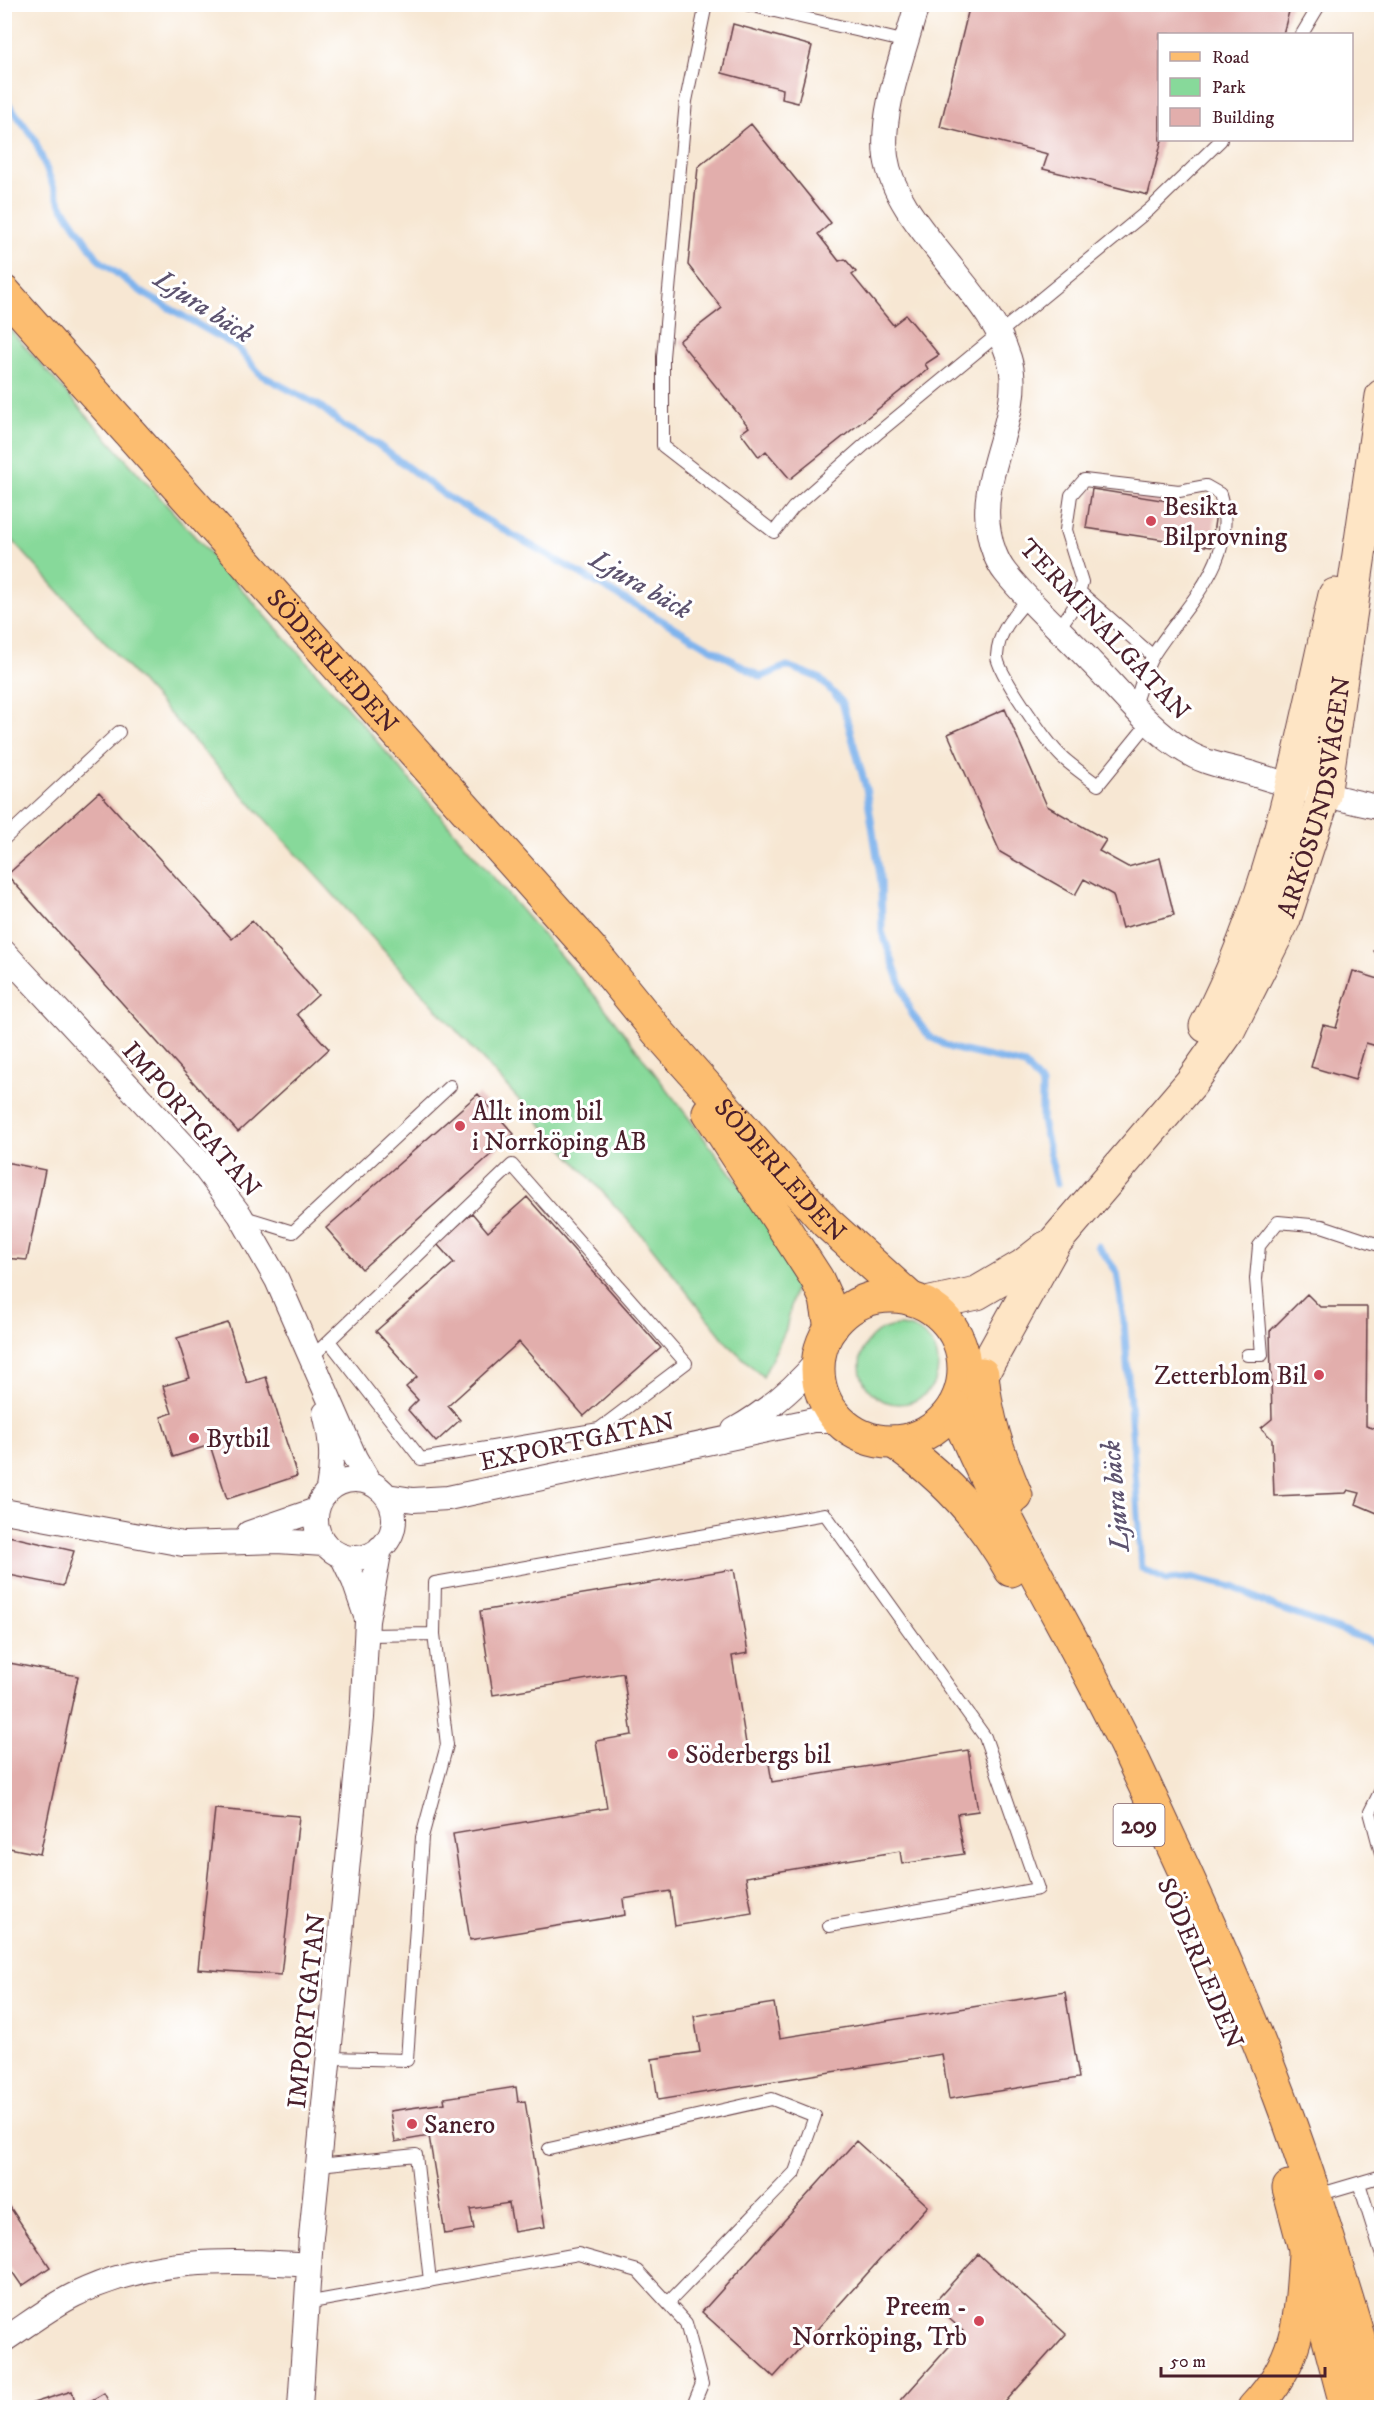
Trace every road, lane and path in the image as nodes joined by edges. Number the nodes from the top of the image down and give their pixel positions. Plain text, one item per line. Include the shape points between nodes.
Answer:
1 (706, 4) edge
2 (745, 4) edge
3 (917, 4) edge
4 (1320, 4) edge
5 (1303, 33) edge
6 (907, 42) junction
7 (1220, 141) edge
8 (4, 292) edge
9 (999, 333) junction
10 (1380, 404) edge
11 (1080, 592) junction
12 (1030, 597) junction
13 (1059, 628) junction
14 (1153, 656) junction
15 (1142, 713) junction
16 (119, 732) dead end
17 (1291, 788) junction
18 (1324, 796) junction
19 (1382, 808) edge
20 (4, 839) edge
21 (4, 952) edge
22 (658, 1032) junction
23 (450, 1086) dead end
24 (1141, 1140) junction
25 (240, 1215) junction
26 (1055, 1242) junction
27 (1382, 1246) edge
28 (919, 1301) junction
29 (841, 1318) junction
30 (316, 1347) junction
31 (1247, 1354) dead end
32 (819, 1359) junction
33 (982, 1374) junction
34 (956, 1403) junction
35 (839, 1420) junction
36 (717, 1440) junction
37 (894, 1442) junction
38 (328, 1489) junction
39 (378, 1489) junction
40 (448, 1498) junction
41 (316, 1510) junction
42 (4, 1511) edge
43 (393, 1526) junction
44 (215, 1543) junction
45 (380, 1548) junction
46 (333, 1550) junction
47 (368, 1628) junction
48 (434, 1634) junction
49 (1081, 1653) junction
50 (1380, 1792) edge
51 (1382, 1857) edge
52 (829, 1926) dead end
53 (331, 2058) junction
54 (549, 2149) dead end
55 (319, 2164) junction
56 (1382, 2176) edge
57 (1359, 2183) junction
58 (1331, 2191) dead end
59 (1305, 2253) junction
60 (1382, 2256) edge
61 (309, 2265) junction
62 (430, 2281) junction
63 (306, 2303) junction
64 (668, 2304) junction
65 (4, 2340) edge
66 (300, 2408) edge
67 (692, 2408) edge
68 (1254, 2408) edge
69 (1347, 2408) edge
70 (1380, 2408) edge

1 - 9 lane via 686,101 663,357 663,446 774,532 793,508
2 - 6 lane
3 - 6 street, TERMINALGATAN
4 - 5 lane
6 - 9 street, TERMINALGATAN via 888,109 886,159 922,231 981,304
7 - 9 lane via 1150,210
8 - 22 main road, SÖDERLEDEN via 593,952
9 - 12 street, TERMINALGATAN via 1013,381 988,485 986,510 989,534 1004,571
10 - 17 main road, ARKÖSUNDSVÄGEN
10 - 18 main road, ARKÖSUNDSVÄGEN
11 - 13 lane
11 - 14 lane
11 - 14 lane via 1082,582 1066,530 1071,495 1084,480 1179,491 1206,486 1220,494 1227,513 1213,571
12 - 13 street, TERMINALGATAN
12 - 15 lane via 1008,621 997,658 1006,681 1060,756 1098,785
13 - 15 street, TERMINALGATAN
14 - 15 lane
15 - 17 street, TERMINALGATAN via 1185,752
16 - 20 lane
17 - 18 street, TERMINALGATAN
17 - 24 main road, ARKÖSUNDSVÄGEN via 1243,950 1189,1058
18 - 19 street, TERMINALGATAN
18 - 24 main road, ARKÖSUNDSVÄGEN via 1287,910 1228,1031 1191,1083
21 - 25 street, IMPORTGATAN via 204,1167
22 - 28 main road, SÖDERLEDEN via 826,1222
22 - 29 main road, SÖDERLEDEN via 702,1101 816,1240 844,1285
23 - 25 lane via 293,1232
24 - 26 main road, ARKÖSUNDSVÄGEN
25 - 30 street, IMPORTGATAN
26 - 28 main road, ARKÖSUNDSVÄGEN via 977,1293
26 - 33 main road, ARKÖSUNDSVÄGEN
27 - 31 lane via 1322,1226 1278,1222 1259,1246 1256,1280 1262,1355
28 - 29 main road via 890,1296 870,1299
28 - 34 main road via 950,1324 963,1353 964,1376
29 - 32 main road
30 - 30 lane via 512,1165 686,1363 599,1429 421,1460
30 - 38 street, IMPORTGATAN via 331,1439
30 - 39 street, IMPORTGATAN via 356,1458
32 - 35 main road via 822,1392
32 - 36 street, EXPORTGATAN via 780,1401
33 - 34 main road, ARKÖSUNDSVÄGEN
33 - 49 main road, SÖDERLEDEN / 209 via 987,1413 999,1456
34 - 37 main road via 935,1428
34 - 49 main road, SÖDERLEDEN / 209 via 992,1494
35 - 36 street, EXPORTGATAN via 826,1418
35 - 37 main road via 864,1437
36 - 40 street, EXPORTGATAN
37 - 59 main road, SÖDERLEDEN / 209 via 935,1473 986,1532 1009,1565 1065,1669 1215,1991 1277,2151
38 - 39 street via 348,1480
38 - 41 street
39 - 40 street, EXPORTGATAN via 413,1500
39 - 43 street via 393,1511
40 - 43 street, EXPORTGATAN
41 - 44 street
41 - 46 street via 318,1533
42 - 44 street via 183,1544
43 - 45 street
44 - 46 street via 303,1541
45 - 46 street via 362,1557
45 - 47 street, IMPORTGATAN
46 - 47 street, IMPORTGATAN via 354,1581
47 - 48 lane
47 - 53 street, IMPORTGATAN
48 - 52 lane via 435,1583 825,1514 985,1737 1038,1889
48 - 53 lane via 447,1745 422,1837 407,2060
49 - 70 main road, SÖDERLEDEN / 209 via 1252,2024 1296,2142
50 - 51 lane via 1370,1812
53 - 55 street, IMPORTGATAN
54 - 64 lane via 772,2099 815,2116 795,2172
55 - 61 street, IMPORTGATAN
55 - 62 lane via 416,2156
56 - 57 lane
57 - 58 lane
57 - 60 lane
59 - 68 main road via 1301,2312 1293,2348 1274,2387
59 - 69 main road, SÖDERLEDEN / 209
61 - 63 street, IMPORTGATAN
61 - 65 street via 224,2260 136,2272 71,2296
62 - 63 lane
62 - 64 lane via 578,2254 638,2271
63 - 66 street, IMPORTGATAN
64 - 67 lane via 686,2323 702,2384

